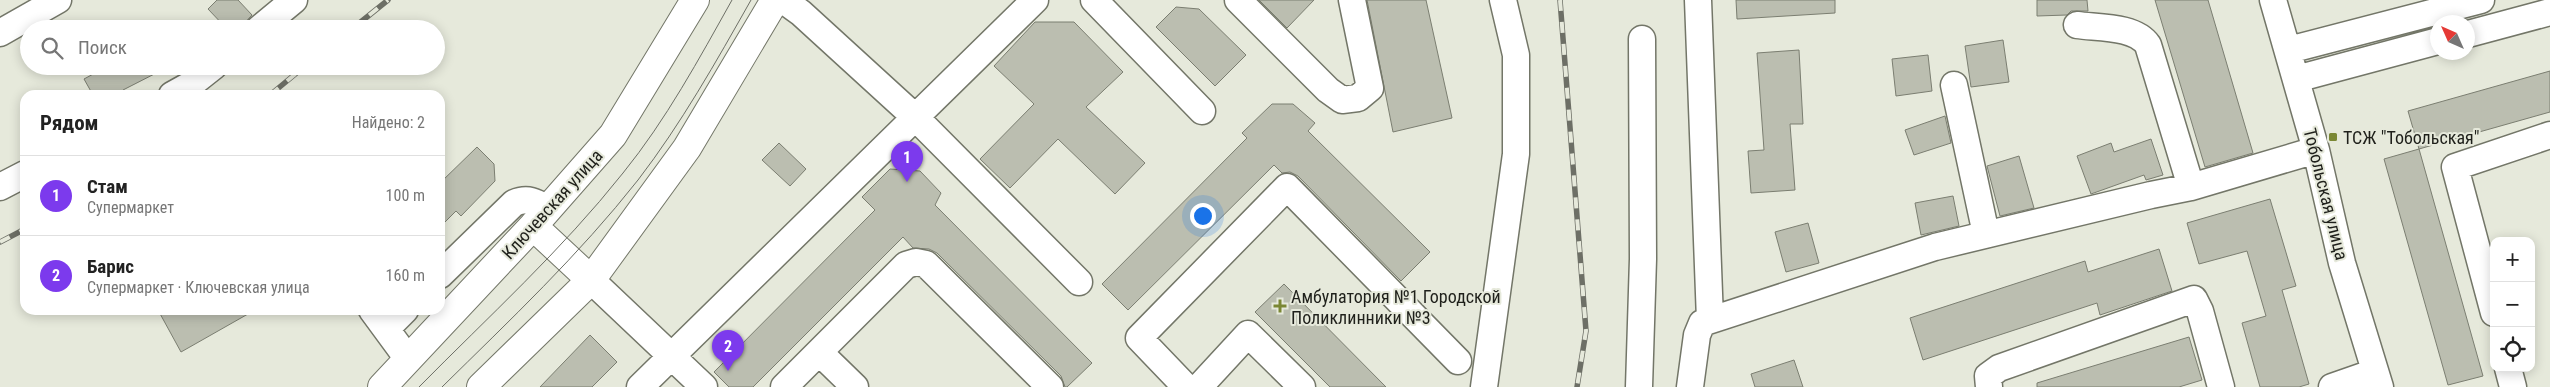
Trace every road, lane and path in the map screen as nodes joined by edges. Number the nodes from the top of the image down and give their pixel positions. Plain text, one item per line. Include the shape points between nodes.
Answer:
1 (58, 0) edge
2 (294, 0) edge
3 (695, 0) edge
4 (775, 0) edge
5 (1036, 0) edge
6 (1094, 0) edge
7 (1238, 0) edge
8 (1352, 0) edge
9 (1504, 0) edge
10 (1698, 0) edge
11 (2273, 0) edge
12 (2481, 0) edge
13 (792, 7) edge
14 (2517, 10) edge
15 (2550, 12) edge
16 (23, 20) edge
17 (270, 20) edge
18 (20, 22) edge
19 (2077, 25) dead end
20 (2475, 31) edge
21 (0, 33) edge
22 (1642, 39) dead end
23 (2430, 44) edge
24 (2288, 50) junction
25 (203, 75) edge
26 (2296, 79) junction
27 (1954, 85) dead end
28 (181, 90) edge
29 (1202, 111) dead end
30 (916, 118) junction
31 (2550, 135) edge
32 (2316, 150) junction
33 (20, 177) edge
34 (0, 187) edge
35 (2191, 187) junction
36 (540, 218) junction
37 (1986, 234) junction
38 (445, 271) edge
39 (591, 280) junction
40 (1079, 282) dead end
41 (2490, 298) edge
42 (379, 319) edge
43 (1710, 320) junction
44 (819, 352) junction
45 (671, 356) junction
46 (408, 359) junction
47 (1458, 362) dead end
48 (2509, 372) edge
49 (2377, 380) edge
50 (382, 387) edge
51 (481, 387) edge
52 (640, 387) edge
53 (704, 387) edge
54 (784, 387) edge
55 (854, 387) edge
56 (1050, 387) edge
57 (1186, 387) edge
58 (1199, 387) edge
59 (1302, 387) edge
60 (1484, 387) edge
61 (1639, 387) edge
62 (1690, 387) edge
63 (1989, 387) edge
64 (2221, 387) edge
65 (2332, 387) edge
66 (2513, 387) edge

1 - 16 street
2 - 17 street
3 - 36 main road, Ключевская улица via 613,135
4 - 39 main road via 688,148
5 - 30 street
6 - 29 street
7 - 8 street via 1342,100 1358,98 1370,88
9 - 60 street via 1516,55 1516,154
10 - 43 street
11 - 24 street, Тобольская улица
12 - 24 street
13 - 30 street
14 - 15 street
14 - 20 street
18 - 21 street
19 - 35 street via 2142,36 2148,45
22 - 61 street via 1643,259
23 - 26 street
24 - 26 street, Тобольская улица
25 - 28 street
26 - 32 street, Тобольская улица
27 - 37 street
30 - 40 street
30 - 45 street
31 - 41 street via 2455,167
32 - 35 street
32 - 49 street, Тобольская улица via 2342,263
33 - 34 street
35 - 37 street
36 - 38 street via 534,200 514,203
36 - 39 main road
36 - 46 main road, Ключевская улица
37 - 43 street
39 - 45 street
39 - 51 main road
42 - 46 street
43 - 62 street via 1702,323 1698,335
44 - 54 street
44 - 55 street
44 - 56 street via 906,266 916,262 926,264
45 - 52 street
45 - 53 street
46 - 50 main road, Ключевская улица
47 - 57 street via 1288,187 1139,338
48 - 66 street
49 - 65 street
58 - 59 street via 1248,334
63 - 64 street via 1988,376 2000,368 2194,299 2200,310

